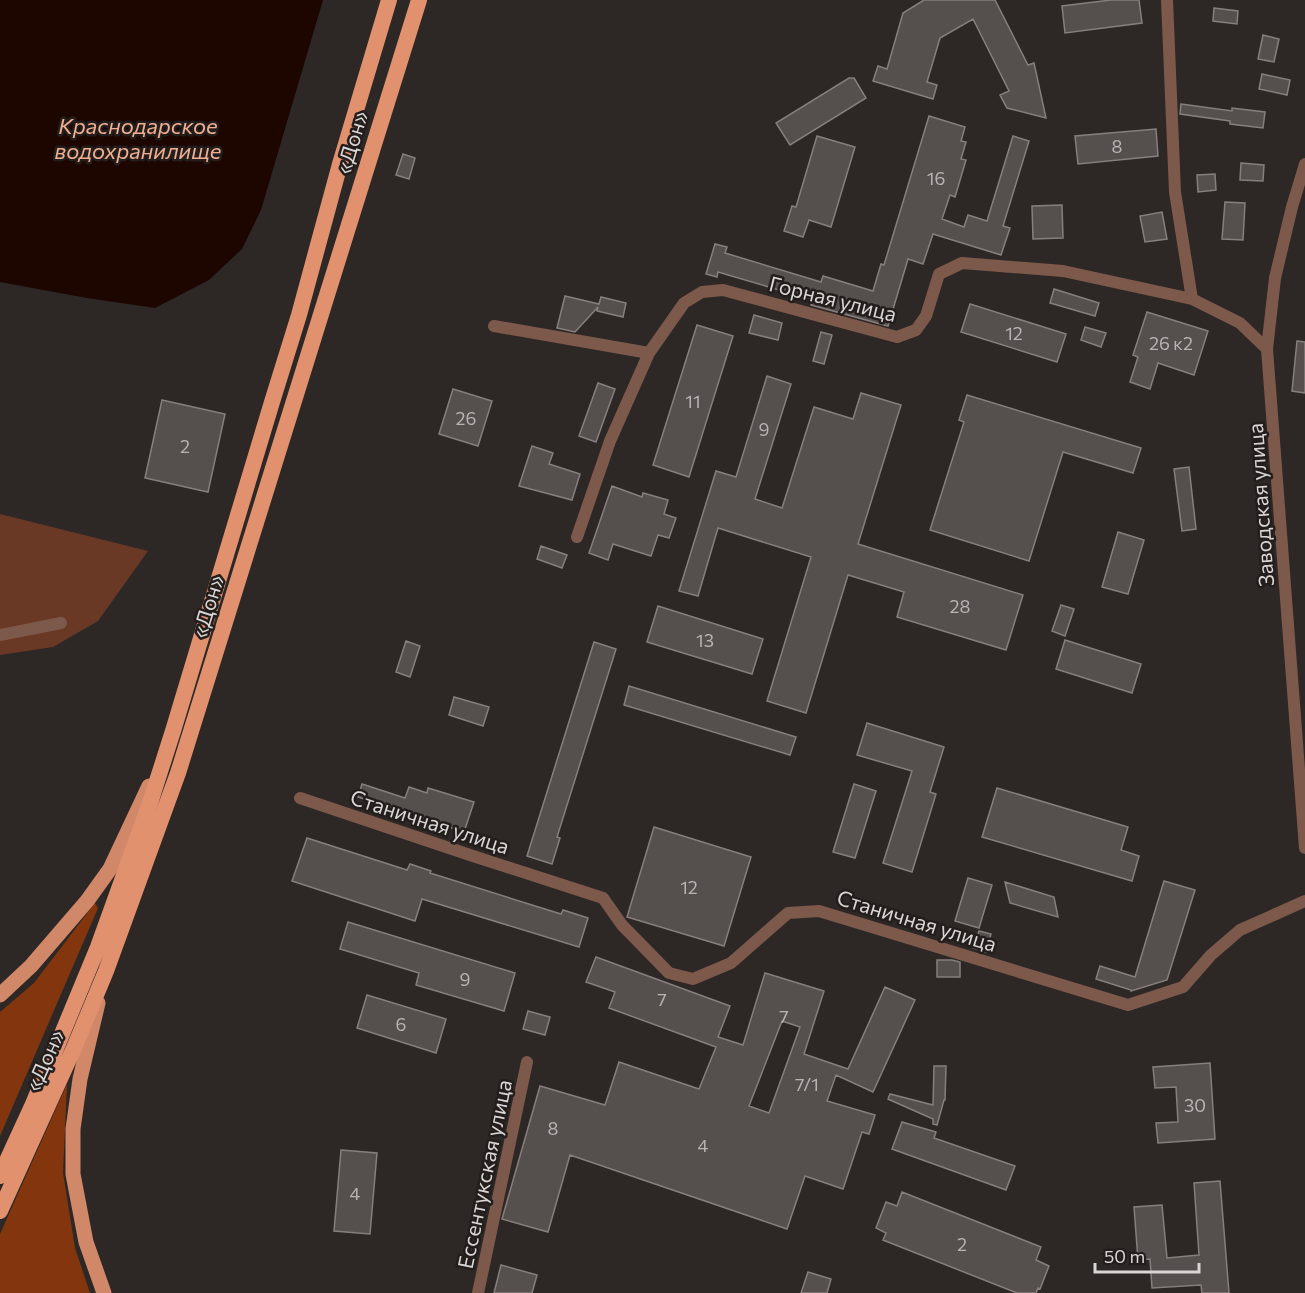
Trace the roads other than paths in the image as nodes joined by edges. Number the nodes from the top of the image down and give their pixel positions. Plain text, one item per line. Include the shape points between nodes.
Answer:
1 (389, 0) edge
2 (419, 0) edge
3 (1167, 0) edge
4 (1305, 164) edge
5 (1192, 299) junction
6 (494, 326) dead end
7 (1268, 349) junction
8 (649, 353) junction
9 (577, 537) dead end
10 (61, 623) dead end
11 (0, 635) edge
12 (173, 730) junction
13 (300, 798) dead end
14 (1305, 848) edge
15 (1305, 901) edge
16 (106, 971) junction
17 (0, 995) edge
18 (527, 1062) dead end
19 (0, 1176) edge
20 (0, 1211) edge
21 (104, 1293) edge
22 (478, 1293) edge

1 - 12 highway, «Дон» via 299,315
2 - 16 highway, «Дон» via 178,773
3 - 5 street via 1175,192
4 - 7 street, Заводская улица via 1275,278
5 - 7 street, Горная улица via 1240,324
5 - 8 street, Горная улица via 1063,271 962,263 939,274 926,316 916,330 897,337 723,290 702,292 684,303
6 - 8 street
7 - 14 street, Заводская улица
8 - 9 street, Горная улица via 610,441
10 - 11 street
12 - 17 main road via 110,869 31,966
12 - 19 highway, «Дон» via 98,947
13 - 15 street, Станичная улица via 603,898 622,925 669,973 693,979 731,963 788,913 819,911 1128,1005 1183,987 1240,930
16 - 20 highway, «Дон»
16 - 21 main road via 80,1079 73,1129 73,1174 86,1242
18 - 22 street, Ессентукская улица

